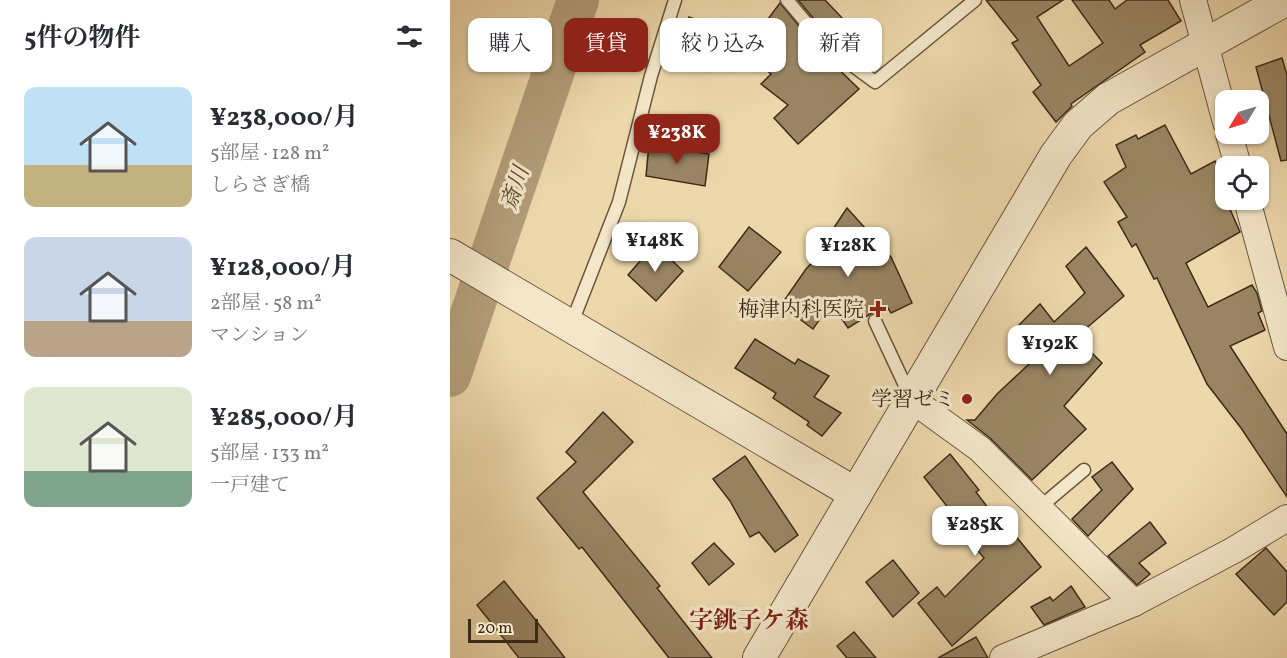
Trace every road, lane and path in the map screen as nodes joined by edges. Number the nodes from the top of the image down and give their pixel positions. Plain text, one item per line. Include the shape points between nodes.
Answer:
1 (675, 0) edge
2 (786, 0) edge
3 (975, 0) edge
4 (1193, 0) edge
5 (1285, 0) edge
6 (1204, 44) junction
7 (1217, 90) edge
8 (1250, 210) edge
9 (450, 255) edge
10 (874, 321) dead end
11 (564, 322) junction
12 (1287, 346) edge
13 (911, 399) junction
14 (1084, 470) dead end
15 (856, 494) junction
16 (1039, 508) junction
17 (1287, 518) edge
18 (1134, 603) junction
19 (1013, 656) edge
20 (759, 658) edge

1 - 11 lane via 619,202
2 - 3 lane via 825,45 875,82
4 - 6 street
5 - 6 street
6 - 7 street
6 - 13 street via 1108,99 1078,125 1056,155
8 - 12 street
9 - 11 street
10 - 13 lane
11 - 15 street
13 - 15 street
13 - 16 street via 980,449
14 - 16 lane
15 - 20 street
16 - 18 street
17 - 18 street
18 - 19 street

